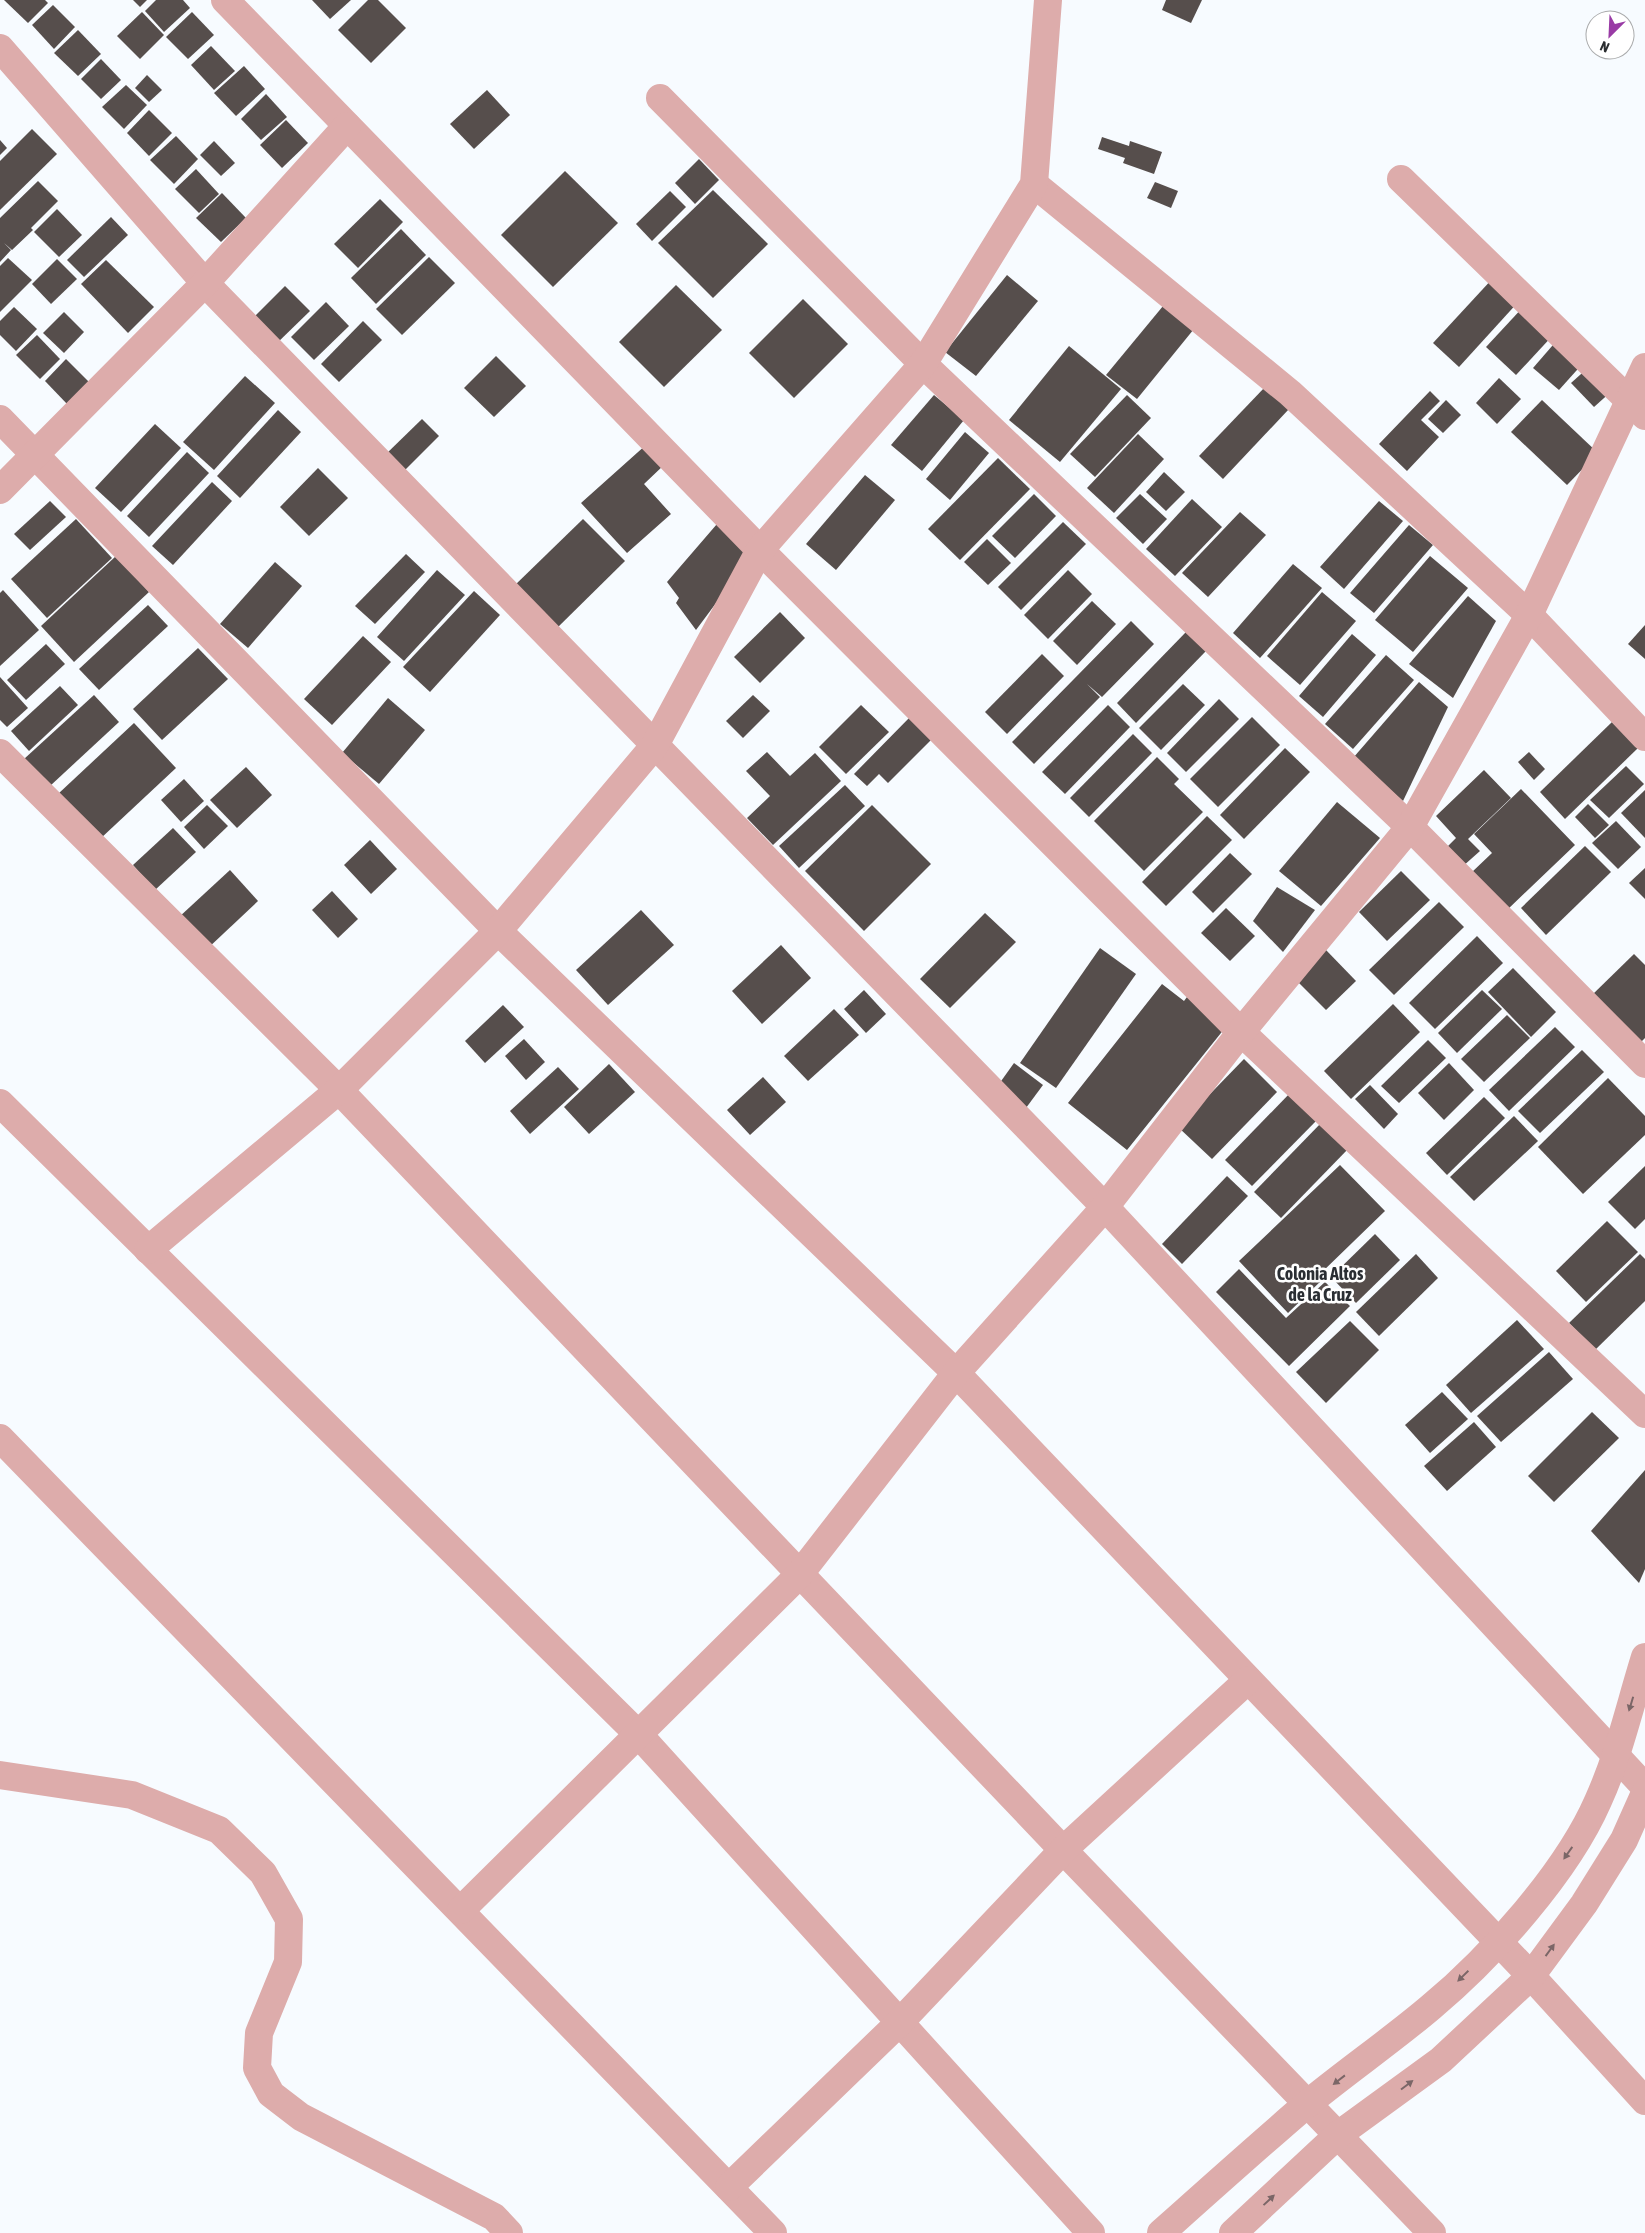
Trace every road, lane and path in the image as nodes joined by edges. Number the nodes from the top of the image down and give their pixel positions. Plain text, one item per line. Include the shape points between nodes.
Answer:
1 (225, 0) edge
2 (1048, 0) edge
3 (0, 48) edge
4 (660, 98) dead end
5 (347, 126) junction
6 (1400, 179) dead end
7 (1034, 184) junction
8 (205, 283) junction
9 (923, 364) junction
10 (1645, 367) edge
11 (1637, 408) edge
12 (0, 419) edge
13 (34, 455) junction
14 (0, 490) edge
15 (760, 550) junction
16 (1529, 615) junction
17 (1645, 736) edge
18 (655, 745) junction
19 (0, 753) edge
20 (1410, 827) junction
21 (498, 931) junction
22 (1241, 1032) junction
23 (1645, 1064) edge
24 (339, 1090) junction
25 (0, 1103) edge
26 (1105, 1207) junction
27 (148, 1250) junction
28 (956, 1373) junction
29 (1645, 1414) edge
30 (0, 1438) edge
31 (799, 1575) junction
32 (1645, 1657) edge
33 (1248, 1680) junction
34 (639, 1735) junction
35 (1615, 1754) junction
36 (0, 1775) edge
37 (1645, 1787) edge
38 (1645, 1793) edge
39 (1062, 1850) junction
40 (461, 1910) junction
41 (1498, 1943) junction
42 (1531, 1976) junction
43 (900, 2022) junction
44 (1645, 2102) edge
45 (1307, 2104) junction
46 (1338, 2135) junction
47 (729, 2187) junction
48 (509, 2233) edge
49 (773, 2233) edge
50 (1091, 2233) edge
51 (1161, 2233) edge
52 (1233, 2233) edge
53 (1432, 2233) edge

1 - 5 street
2 - 7 street
3 - 8 street
4 - 9 street
5 - 8 street
5 - 15 street
6 - 11 street
7 - 9 street
7 - 16 street via 1290,393
8 - 13 street
8 - 18 street
9 - 15 street
9 - 20 street
10 - 11 street
11 - 16 street
12 - 13 street
13 - 14 street
13 - 21 street
15 - 18 street
15 - 22 street
16 - 17 street
16 - 20 street
18 - 21 street
18 - 26 street
19 - 24 street
20 - 22 street
20 - 23 street
21 - 24 street
21 - 28 street
22 - 26 street
22 - 29 street
24 - 27 street
24 - 31 street
25 - 27 street
26 - 28 street
26 - 35 street
27 - 34 street
28 - 31 street
28 - 33 street
30 - 40 street
31 - 34 street
31 - 39 street
32 -> 35 street
33 - 39 street
33 - 41 street
34 - 40 street
34 - 43 street
35 - 37 street
35 -> 41 street via 1598,1801 1575,1844
36 - 48 street via 132,1794 219,1830 264,1873 289,1919 288,1962 259,2033 257,2068 272,2094 301,2117 494,2216
42 -> 38 street via 1589,1896 1624,1840
39 - 43 street
39 - 45 street
40 - 47 street
41 - 42 street
41 -> 45 street via 1434,2005
42 - 44 street
46 -> 42 street via 1441,2060
43 - 47 street
43 - 50 street
45 - 46 street
45 - 51 street
52 -> 46 street
46 - 53 street
47 - 49 street

